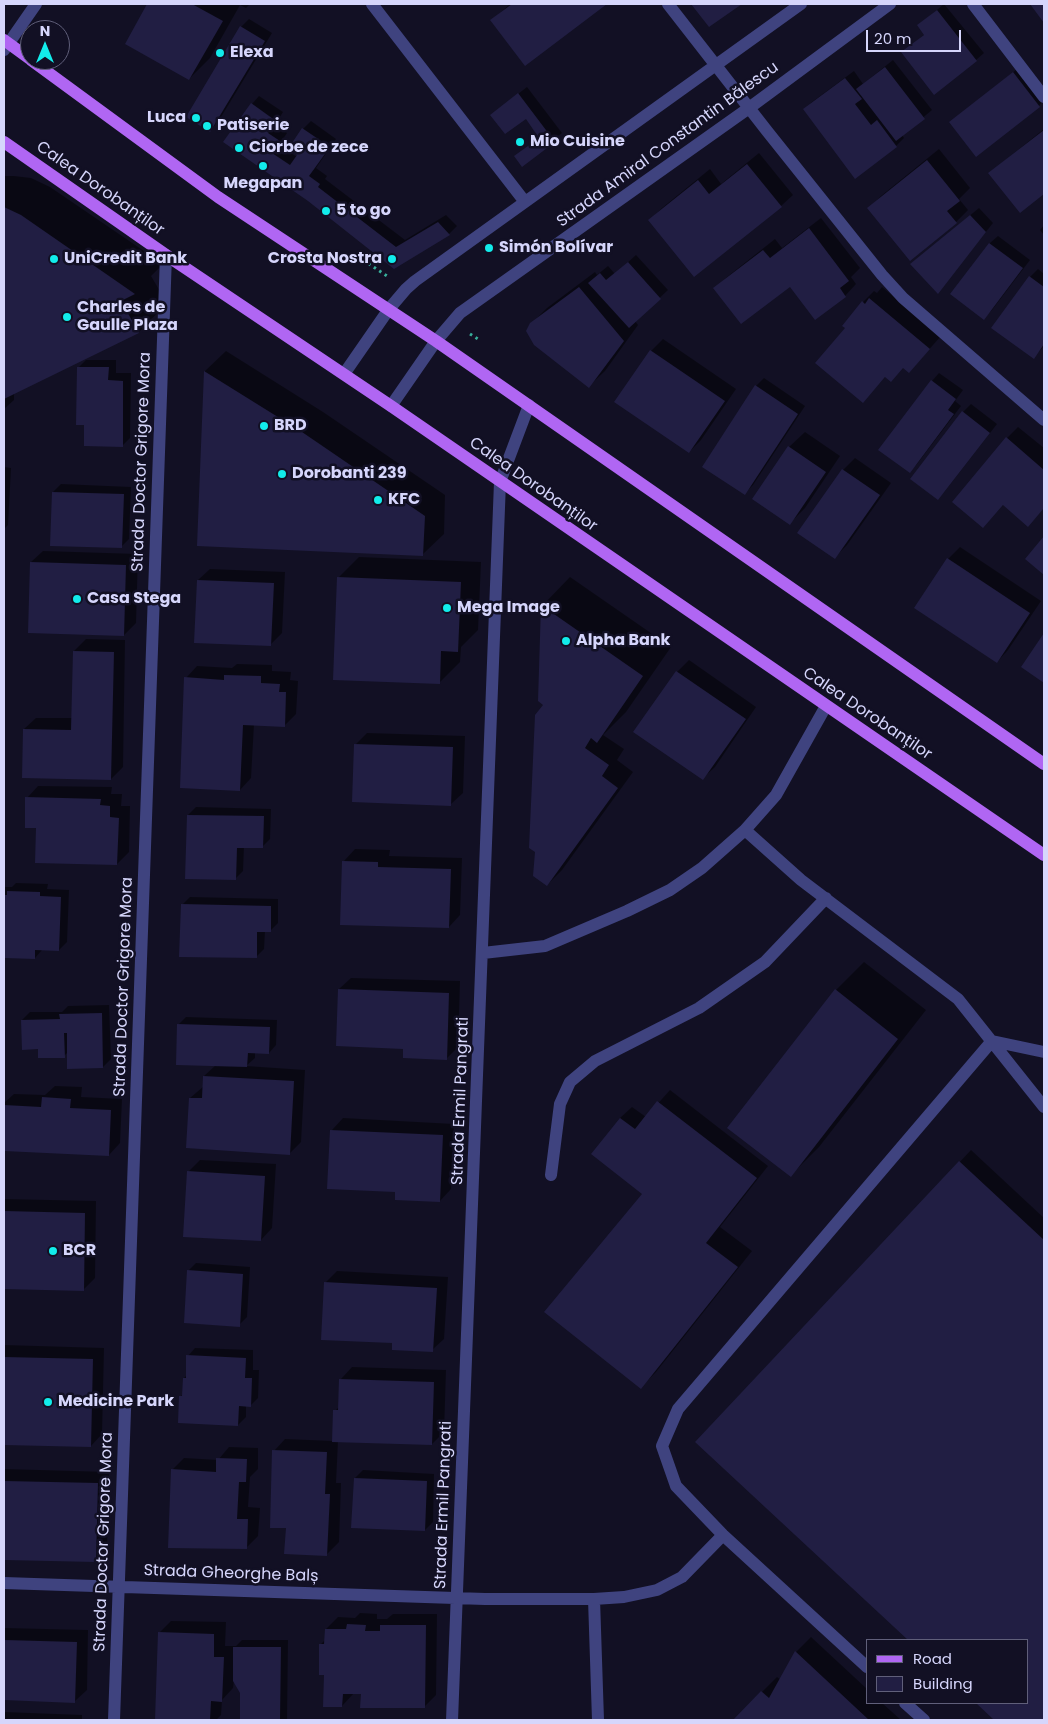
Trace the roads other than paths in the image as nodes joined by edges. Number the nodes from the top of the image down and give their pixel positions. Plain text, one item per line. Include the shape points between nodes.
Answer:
1 (36, 4) edge
2 (372, 4) edge
3 (668, 4) edge
4 (801, 4) edge
5 (890, 4) edge
6 (973, 4) edge
7 (5, 45) edge
8 (20, 54) edge
9 (716, 65) junction
10 (45, 70) edge
11 (1044, 97) edge
12 (748, 108) junction
13 (4, 142) edge
14 (525, 202) junction
15 (166, 255) junction
16 (389, 309) junction
17 (436, 341) junction
18 (344, 374) junction
19 (529, 405) junction
20 (391, 406) junction
21 (1044, 420) edge
22 (500, 482) junction
23 (826, 706) junction
24 (1044, 764) edge
25 (745, 830) junction
26 (1044, 855) edge
27 (826, 898) junction
28 (483, 953) junction
29 (992, 1041) junction
30 (1044, 1052) edge
31 (1044, 1107) edge
32 (551, 1175) dead end
33 (723, 1534) junction
34 (4, 1583) edge
35 (119, 1586) junction
36 (457, 1598) junction
37 (594, 1599) junction
38 (866, 1666) edge
39 (906, 1704) edge
40 (114, 1720) edge
41 (452, 1720) edge
42 (598, 1720) edge
43 (924, 1720) edge

1 - 7 street
2 - 14 street
3 - 9 street
4 - 9 street
5 - 12 street, Strada Amiral Constantin Bălescu
6 - 11 street
7 - 8 main road
9 - 12 street
9 - 14 street
10 - 16 main road via 218,197
12 - 17 street, Strada Amiral Constantin Bălescu via 460,313
12 - 21 street via 882,275
13 - 15 main road, Calea Dorobanților
14 - 16 street via 415,281
15 - 18 main road, Calea Dorobanților
15 - 35 street, Strada Doctor Grigore Mora
16 - 17 main road
16 - 18 street
17 - 19 main road
17 - 20 street, Strada Amiral Constantin Bălescu
18 - 20 main road, Calea Dorobanților
19 - 22 street, Strada Ermil Pangrati
19 - 24 main road
20 - 22 main road, Calea Dorobanților
22 - 23 main road, Calea Dorobanților
22 - 28 street, Strada Ermil Pangrati
23 - 25 street via 776,795
23 - 26 main road, Calea Dorobanților
25 - 27 street
25 - 28 street via 702,868 670,890 627,911 545,946
27 - 29 street via 958,999
27 - 32 street via 765,962 698,1008 595,1061 570,1082 560,1104
28 - 36 street, Strada Ermil Pangrati
29 - 30 street
29 - 31 street
29 - 33 street via 678,1409 662,1446 673,1478 676,1486
33 - 37 street, Strada Gheorghe Balș via 682,1576 657,1590
33 - 38 street
34 - 35 street, Strada Gheorghe Balș
35 - 36 street, Strada Gheorghe Balș
35 - 40 street, Strada Doctor Grigore Mora
36 - 37 street, Strada Gheorghe Balș
36 - 41 street, Strada Ermil Pangrati
37 - 42 street
39 - 43 street

